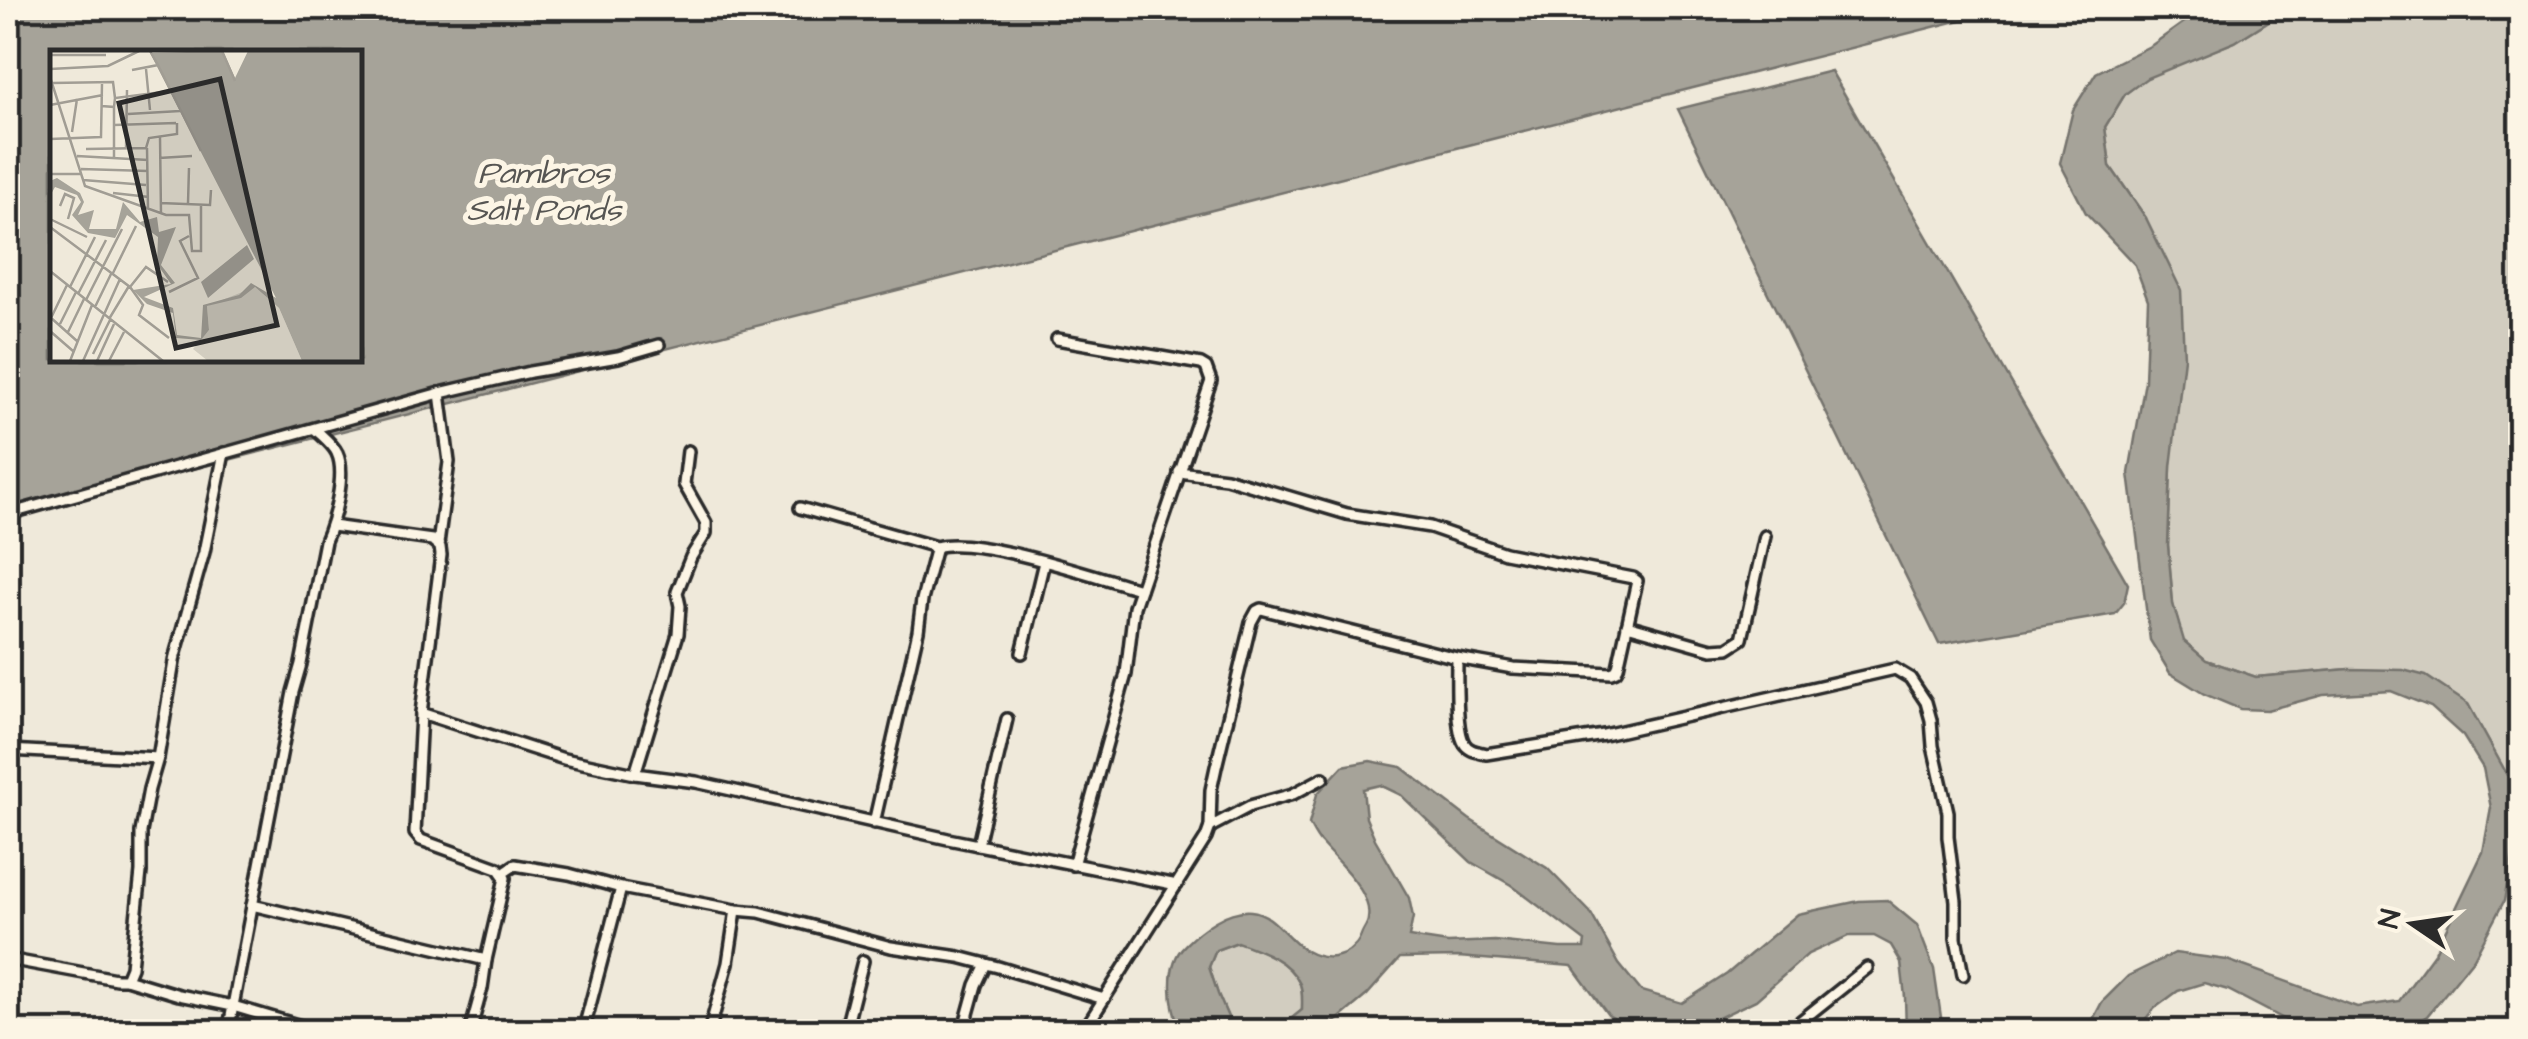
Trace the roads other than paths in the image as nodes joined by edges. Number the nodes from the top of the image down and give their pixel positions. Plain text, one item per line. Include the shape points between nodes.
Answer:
1 (1057, 339) dead end
2 (659, 346) dead end
3 (440, 393) junction
4 (315, 429) junction
5 (688, 452) dead end
6 (224, 453) junction
7 (1180, 472) junction
8 (800, 508) dead end
9 (8, 514) edge
10 (332, 526) junction
11 (1765, 536) dead end
12 (438, 544) junction
13 (936, 547) junction
14 (8, 555) edge
15 (1044, 562) junction
16 (1140, 589) junction
17 (1627, 624) junction
18 (8, 642) edge
19 (1022, 653) dead end
20 (1457, 658) junction
21 (8, 673) edge
22 (421, 713) junction
23 (1007, 719) dead end
24 (8, 724) edge
25 (8, 750) edge
26 (158, 758) junction
27 (635, 774) junction
28 (1323, 778) dead end
29 (874, 823) junction
30 (1210, 827) junction
31 (978, 846) junction
32 (1072, 864) junction
33 (503, 873) junction
34 (1177, 885) junction
35 (621, 888) junction
36 (252, 905) junction
37 (736, 910) junction
38 (8, 958) edge
39 (486, 960) junction
40 (863, 961) dead end
41 (986, 964) junction
42 (1867, 968) dead end
43 (1963, 975) dead end
44 (126, 979) junction
45 (1104, 999) junction
46 (233, 1006) junction
47 (228, 1032) edge
48 (322, 1032) edge
49 (470, 1032) edge
50 (583, 1032) edge
51 (708, 1032) edge
52 (845, 1032) edge
53 (963, 1032) edge
54 (1083, 1032) edge
55 (1787, 1032) edge

1 - 7 street via 1206,366 1211,381
2 - 3 street
3 - 4 street
3 - 12 street via 449,462
4 - 6 street
4 - 10 street via 337,452 341,472
5 - 27 street via 684,484 706,533 677,592 678,634
6 - 9 street
6 - 26 street
7 - 16 street
7 - 17 street via 1633,578
8 - 13 street
10 - 12 street
10 - 36 street
11 - 17 street via 1742,639 1728,648
12 - 22 street
13 - 15 street via 954,543
13 - 29 street
14 - 18 street
15 - 16 street
15 - 19 street
16 - 32 street via 1126,674
17 - 20 street via 1611,673
20 - 30 street via 1257,611 1216,767
20 - 43 street via 1463,741 1486,754 1604,735 1895,668 1910,678 1931,720 1948,812
21 - 24 street
22 - 27 street via 564,759
22 - 33 street via 416,833
23 - 31 street
25 - 26 street
26 - 44 street via 141,832
27 - 29 street
28 - 30 street
29 - 31 street
30 - 34 street
31 - 32 street
32 - 34 street
33 - 35 street via 515,865
33 - 39 street
34 - 45 street
35 - 37 street
35 - 50 street
36 - 39 street
36 - 46 street
37 - 41 street
37 - 51 street
38 - 44 street
39 - 49 street
40 - 52 street
41 - 45 street
41 - 53 street
42 - 55 street
44 - 46 street
45 - 54 street
46 - 47 street
46 - 48 street

